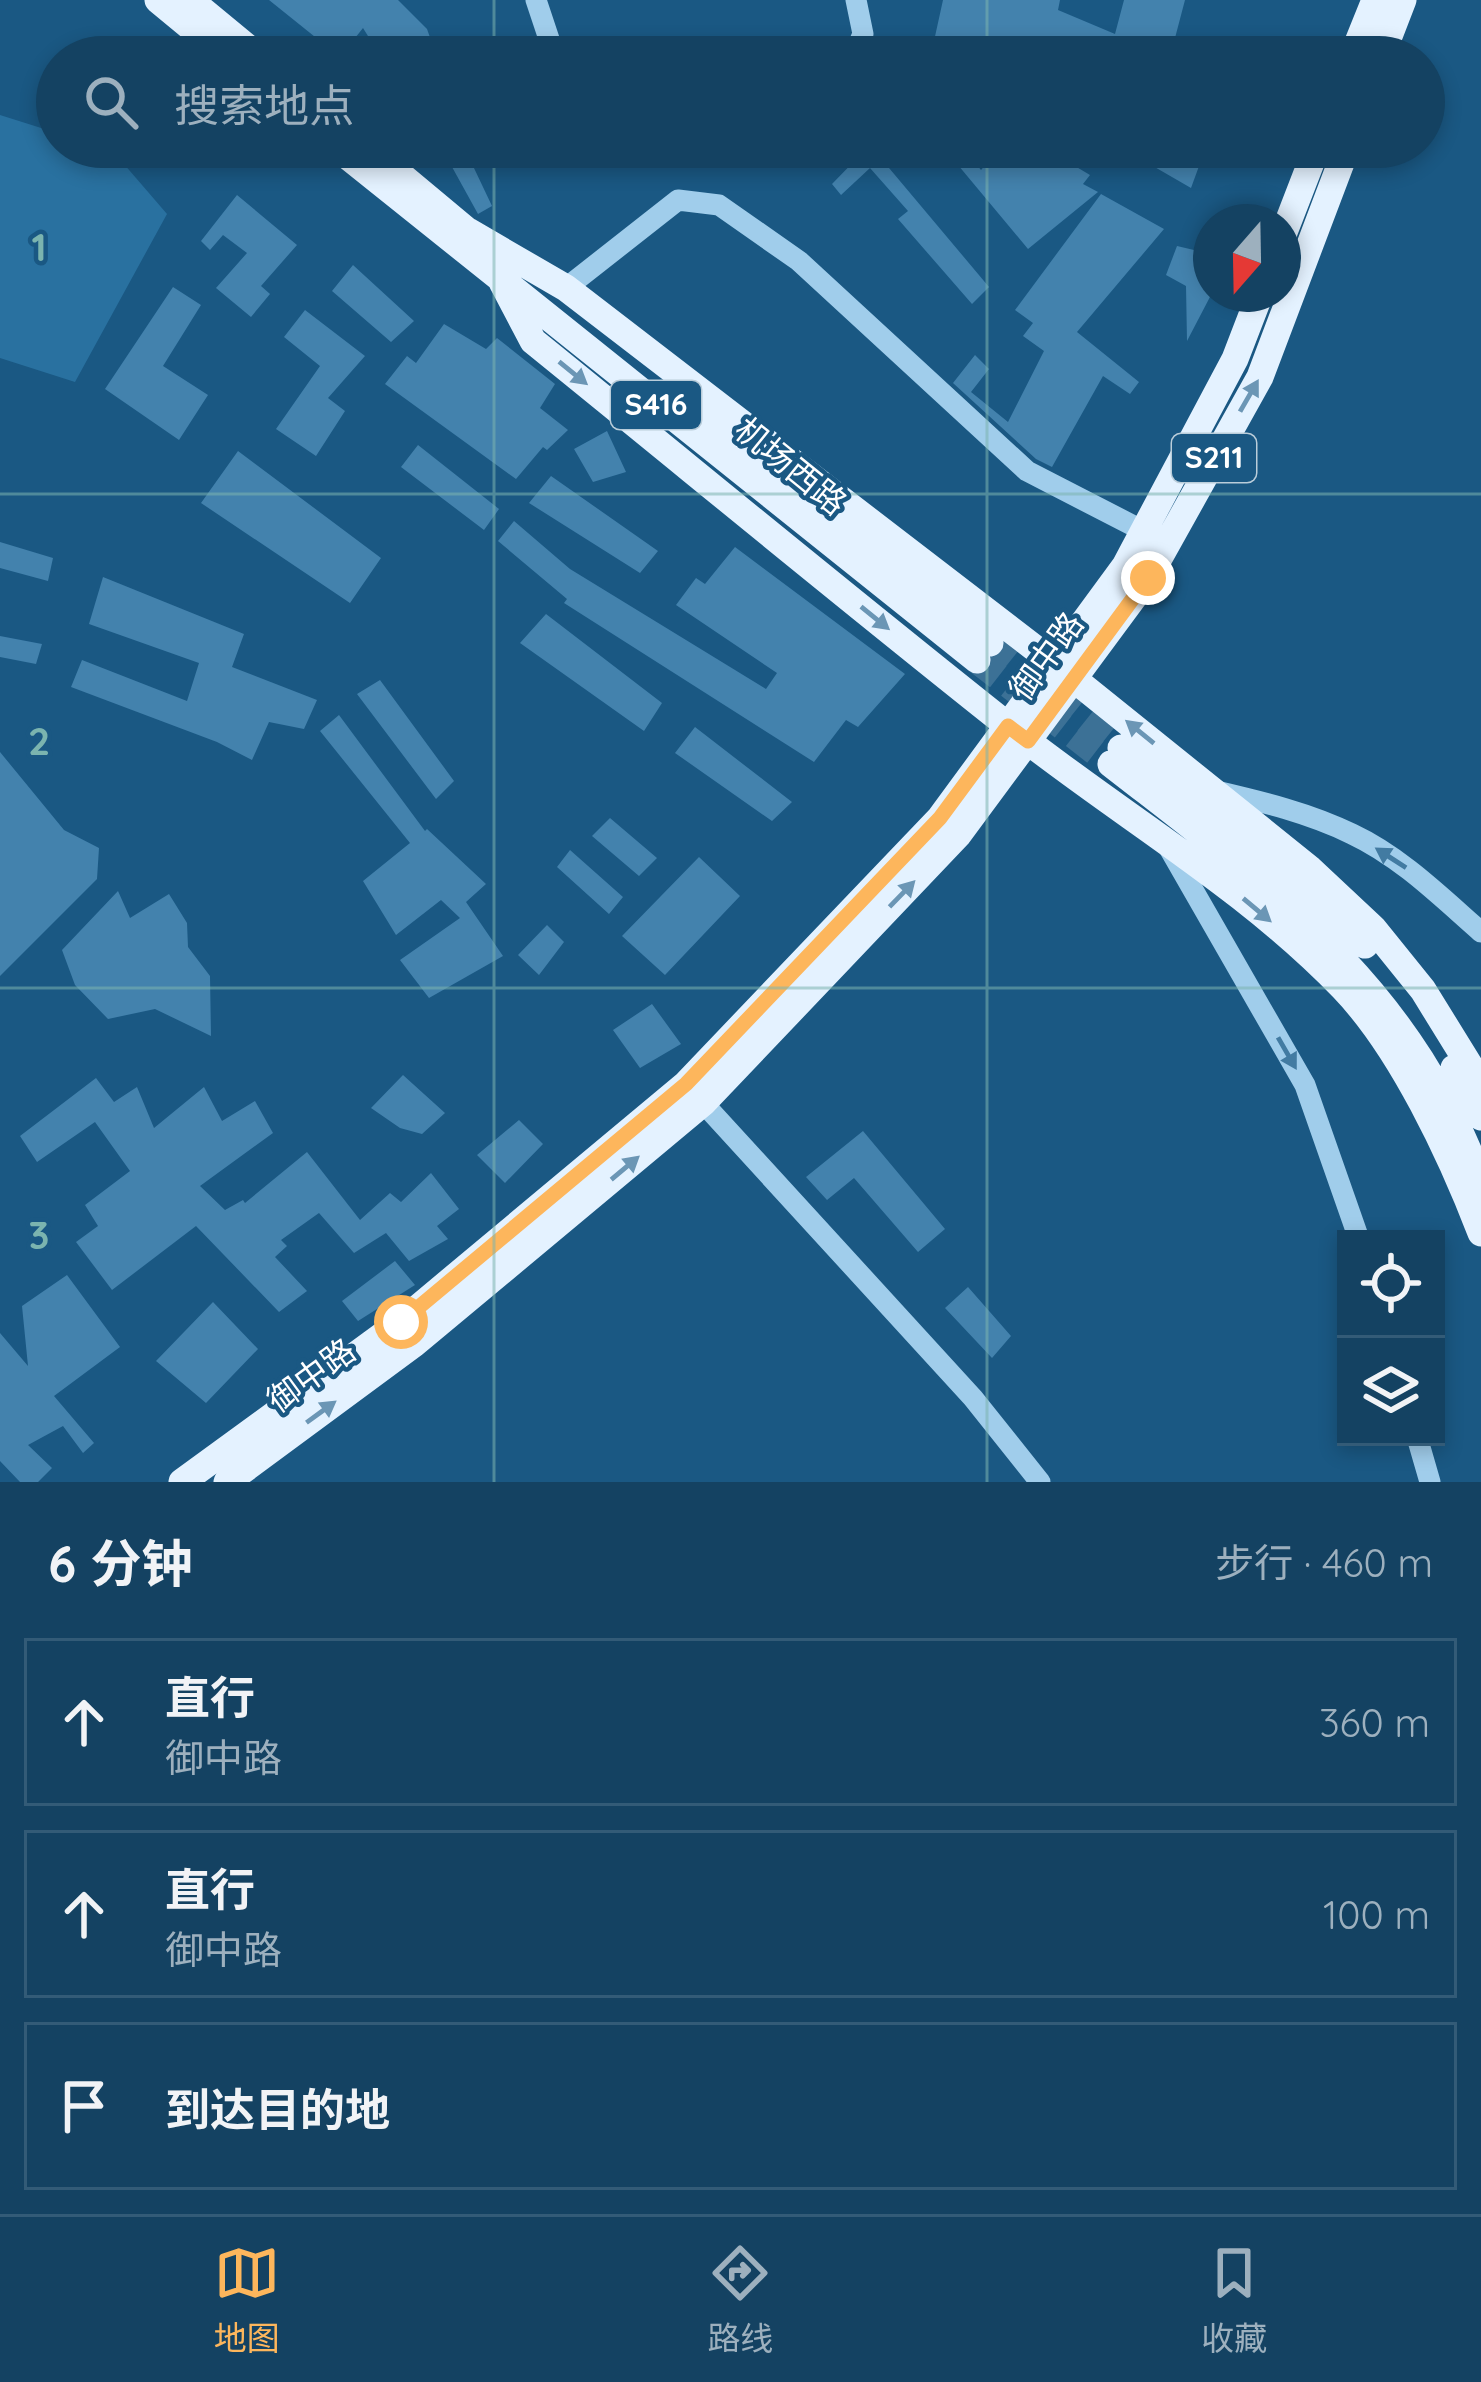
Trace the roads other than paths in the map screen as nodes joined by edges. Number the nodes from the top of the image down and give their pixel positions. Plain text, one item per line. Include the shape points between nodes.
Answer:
1 (158, 0) edge
2 (190, 0) edge
3 (536, 0) edge
4 (856, 0) edge
5 (1375, 0) edge
6 (1403, 0) edge
7 (202, 36) edge
8 (234, 36) edge
9 (548, 36) edge
10 (862, 36) edge
11 (1360, 36) edge
12 (1389, 36) edge
13 (362, 168) edge
14 (392, 168) edge
15 (1309, 168) edge
16 (1339, 168) edge
17 (1295, 204) edge
18 (468, 231) junction
19 (502, 282) junction
20 (566, 288) junction
21 (1253, 312) edge
22 (1155, 537) junction
23 (1064, 671) junction
24 (1018, 734) junction
25 (1213, 790) junction
26 (1166, 842) junction
27 (1481, 932) edge
28 (1481, 1084) edge
29 (694, 1093) junction
30 (1481, 1117) edge
31 (1481, 1183) edge
32 (1356, 1230) edge
33 (1481, 1233) edge
34 (1420, 1446) edge
35 (182, 1482) edge
36 (227, 1482) edge
37 (1040, 1482) edge
38 (1430, 1482) edge

1 - 7 main road
2 - 8 main road
3 - 9 street
4 - 10 street
5 - 11 main road
6 - 12 main road
13 - 19 main road, 机场西路 / S416
14 - 18 main road, S416
15 - 17 main road
22 -> 16 main road, 御中路 / S211 via 1260,377
18 - 19 main road, 机场西路 / S416 via 984,651
18 - 20 main road
19 -> 24 main road via 533,341
20 - 22 street via 678,200 719,206 799,261 1027,471
20 - 23 main road
21 - 22 main road, 御中路 / S211
22 - 23 main road, 御中路 / S211 via 1148,578
23 - 24 main road, 御中路 / S211
25 -> 23 main road
24 - 26 main road
24 - 29 main road, 御中路 / S211 via 958,835
27 -> 25 street via 1356,836
25 - 28 main road via 1373,928
26 -> 32 street via 1305,1085
26 -> 33 main road via 1254,906 1346,991 1408,1079
29 - 35 main road, 御中路 / S211
36 -> 29 main road, 御中路 / S211 via 414,1344
29 - 37 street
30 - 31 main road via 1434,1030 1382,960 1265,857 1116,756 1280,895 1381,1003 1432,1073
34 - 38 street

